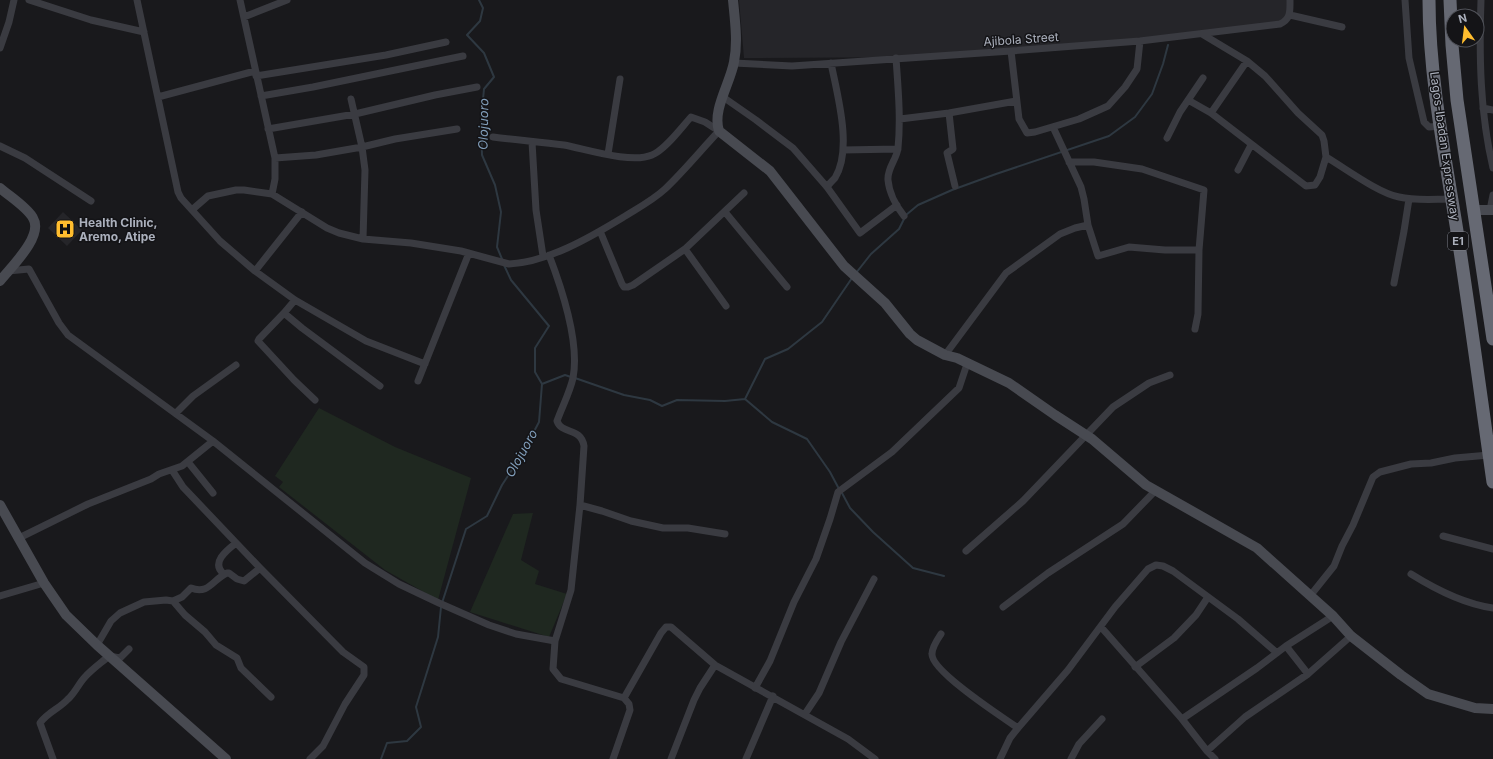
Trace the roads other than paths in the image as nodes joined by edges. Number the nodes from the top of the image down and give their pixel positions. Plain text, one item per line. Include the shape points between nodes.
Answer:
1 (14, 0) edge
2 (29, 0) edge
3 (137, 0) edge
4 (240, 0) edge
5 (287, 0) edge
6 (733, 0) edge
7 (1290, 0) edge
8 (1405, 0) edge
9 (1429, 0) edge
10 (1450, 0) edge
11 (1481, 0) edge
12 (1290, 15) junction
13 (244, 17) junction
14 (1342, 27) dead end
15 (144, 32) junction
16 (1202, 34) junction
17 (1140, 41) junction
18 (446, 42) dead end
19 (0, 48) edge
20 (1011, 51) junction
21 (463, 56) dead end
22 (896, 58) junction
23 (1246, 61) junction
24 (734, 63) junction
25 (831, 63) junction
26 (256, 74) junction
27 (1203, 78) dead end
28 (620, 80) dead end
29 (477, 87) dead end
30 (261, 96) junction
31 (158, 97) junction
32 (723, 97) junction
33 (351, 99) dead end
34 (1188, 100) junction
35 (1016, 101) junction
36 (1483, 108) junction
37 (1493, 110) edge
38 (949, 113) junction
39 (1211, 113) junction
40 (355, 114) junction
41 (900, 119) junction
42 (1441, 126) junction
43 (1053, 127) junction
44 (268, 129) junction
45 (457, 129) dead end
46 (719, 131) junction
47 (493, 137) dead end
48 (1167, 138) dead end
49 (532, 142) junction
50 (1251, 145) junction
51 (0, 146) edge
52 (362, 147) junction
53 (898, 149) junction
54 (843, 150) junction
55 (608, 154) junction
56 (1326, 157) junction
57 (275, 158) junction
58 (1069, 162) junction
59 (1493, 168) edge
60 (1238, 170) dead end
61 (955, 186) dead end
62 (827, 187) junction
63 (0, 188) edge
64 (744, 193) dead end
65 (272, 194) junction
66 (1493, 194) edge
67 (1409, 199) junction
68 (1451, 199) junction
69 (91, 201) dead end
70 (897, 205) junction
71 (193, 209) junction
72 (1473, 210) junction
73 (1492, 210) edge
74 (302, 212) junction
75 (725, 212) junction
76 (904, 216) dead end
77 (1088, 225) junction
78 (600, 231) junction
79 (363, 239) junction
80 (685, 249) junction
81 (1199, 250) junction
82 (469, 253) junction
83 (546, 256) junction
84 (8, 271) junction
85 (256, 271) junction
86 (0, 281) edge
87 (1394, 283) dead end
88 (787, 287) dead end
89 (295, 300) junction
90 (726, 306) dead end
91 (284, 313) junction
92 (1195, 329) dead end
93 (1493, 339) edge
94 (945, 355) junction
95 (425, 364) junction
96 (967, 364) junction
97 (236, 365) dead end
98 (1170, 375) dead end
99 (418, 381) dead end
100 (380, 386) dead end
101 (315, 400) dead end
102 (176, 413) junction
103 (1087, 434) junction
104 (213, 441) junction
105 (1489, 456) junction
106 (188, 462) junction
107 (172, 470) junction
108 (1493, 482) edge
109 (1156, 490) junction
110 (213, 493) dead end
111 (0, 505) edge
112 (580, 505) junction
113 (726, 534) dead end
114 (1443, 536) dead end
115 (19, 538) junction
116 (236, 543) junction
117 (1493, 549) edge
118 (966, 551) dead end
119 (260, 568) junction
120 (224, 574) junction
121 (1411, 574) dead end
122 (874, 579) dead end
123 (44, 583) junction
124 (0, 596) edge
125 (1310, 596) junction
126 (1208, 597) junction
127 (173, 601) junction
128 (1003, 607) dead end
129 (1493, 608) edge
130 (1333, 616) junction
131 (1101, 626) junction
132 (941, 634) dead end
133 (1351, 636) junction
134 (555, 641) junction
135 (97, 646) junction
136 (1286, 646) junction
137 (129, 649) dead end
138 (1277, 653) junction
139 (109, 656) junction
140 (715, 665) junction
141 (1135, 667) junction
142 (1308, 674) junction
143 (755, 688) junction
144 (772, 696) junction
145 (271, 697) dead end
146 (624, 698) junction
147 (1493, 709) edge
148 (806, 714) junction
149 (1102, 719) dead end
150 (1182, 719) junction
151 (1018, 728) junction
152 (1207, 751) junction
153 (53, 759) edge
154 (226, 759) edge
155 (310, 759) edge
156 (612, 759) edge
157 (672, 759) edge
158 (746, 759) edge
159 (875, 759) edge
160 (1000, 759) edge
161 (1070, 759) edge
162 (1215, 759) edge

1 - 19 street via 10,22
2 - 15 street via 92,20
3 - 15 street
4 - 13 street
5 - 13 street
6 - 24 street via 736,41
7 - 12 street
8 - 42 street via 1408,58 1424,122 1428,127
9 - 42 highway, Lagos-Ibadan Expressway / E1 via 1432,57
10 - 72 highway, Lagos-Ibadan Expressway / E1 via 1458,100
11 - 36 street
12 - 14 street
12 - 16 street, Ajibola Street via 1280,24
13 - 26 street
15 - 31 street
16 - 17 street, Ajibola Street
16 - 23 street
17 - 20 street, Ajibola Street
17 - 43 street via 1133,77 1108,106 1079,120
18 - 26 street via 386,55
20 - 22 street, Ajibola Street
20 - 35 street
21 - 30 street
22 - 25 street, Ajibola Street
22 - 41 street
23 - 39 street
23 - 56 street via 1262,73 1322,135
24 - 25 street, Ajibola Street via 792,66
24 - 32 street
25 - 54 street via 841,117
26 - 30 street
26 - 31 street
27 - 34 street
28 - 55 street
29 - 40 street
30 - 44 street
31 - 71 street via 178,192
32 - 46 street via 716,118
32 - 62 street via 788,143
33 - 40 street
34 - 39 street
34 - 48 street
35 - 38 street
35 - 43 street via 1019,119 1028,132
36 - 37 street
36 - 59 street
38 - 41 street
38 - 61 street via 953,149 947,153
39 - 50 street
40 - 44 street
40 - 52 street
41 - 53 street
42 - 68 highway, Lagos-Ibadan Expressway / E1
43 - 58 street
44 - 57 street
45 - 52 street
46 - 55 street via 691,117 658,152 650,156 625,157
46 - 78 street via 664,190
46 - 94 street via 770,171 835,255 885,303 910,334
47 - 49 street
49 - 55 street
49 - 83 street via 536,210
50 - 56 street via 1306,186 1315,185
50 - 60 street
51 - 69 street via 24,158
52 - 57 street via 316,155
52 - 79 street via 365,182
53 - 54 street
53 - 70 street via 888,175 889,188
54 - 62 street via 838,171
56 - 67 street via 1386,192
57 - 65 street via 276,179
58 - 77 street via 1082,193
58 - 81 street via 1094,162 1142,169 1204,190
62 - 70 street via 860,233
63 - 84 street via 29,213 36,231
64 - 75 street
65 - 71 street via 236,190 208,196
65 - 74 street
66 - 73 street
67 - 68 street
67 - 87 street
68 - 105 highway, Lagos-Ibadan Expressway / E1
70 - 76 street
71 - 85 street via 220,241
72 - 73 street
72 - 93 highway, Lagos-Ibadan Expressway / E1
74 - 79 street via 338,233
74 - 85 street
75 - 80 street
75 - 88 street
77 - 81 street via 1098,256 1129,248
77 - 94 street via 1060,234 1006,273
78 - 80 street via 624,287 628,288
78 - 83 street
79 - 82 street via 411,243
80 - 90 street
81 - 92 street via 1198,314
82 - 83 street via 509,264
82 - 95 street
83 - 112 street via 561,289 573,337 573,379 557,421 559,426 583,439
84 - 86 street
84 - 102 street via 29,269 68,335
85 - 89 street
89 - 91 street
89 - 95 street via 366,341
91 - 100 street
91 - 101 street via 258,341
94 - 96 street
95 - 99 street
96 - 103 street via 1009,383
96 - 143 street via 959,388 892,452 840,490 816,559 794,602 770,661
97 - 102 street via 193,396
98 - 103 street via 1149,384 1113,407
102 - 104 street
103 - 109 street via 1136,478
103 - 118 street via 1023,501
104 - 106 street
104 - 134 street via 366,563 399,584 516,634
105 - 108 highway, Lagos-Ibadan Expressway / E1
105 - 125 street via 1411,464 1373,476 1334,566
106 - 107 street
106 - 110 street
107 - 115 street via 88,504
107 - 116 street via 183,487
109 - 125 street via 1257,548
109 - 128 street via 1123,524 1048,573
111 - 115 street
112 - 113 street via 663,528 688,528
112 - 134 street via 571,590
114 - 117 street
115 - 123 street
116 - 119 street
116 - 120 street via 224,552 219,562
119 - 120 street via 244,581 229,573
119 - 155 street via 343,652 364,667 364,675 323,746
120 - 127 street via 207,588 191,588 182,597
121 - 129 street via 1433,588
122 - 148 street via 841,642 819,693
123 - 124 street
123 - 135 street via 66,615
125 - 130 street
126 - 131 street via 1173,571 1156,565 1148,569 1114,607
126 - 138 street via 1238,618
126 - 141 street via 1196,615 1174,638
127 - 135 street via 144,602 120,613 111,621
127 - 145 street via 216,645 237,658 241,668
130 - 133 street
130 - 136 street
131 - 141 street
131 - 151 street via 1056,685
132 - 151 street via 935,642 933,660 982,704
133 - 142 street
133 - 147 street via 1428,694 1476,708
134 - 146 street via 553,669 561,679
135 - 139 street
136 - 138 street
136 - 142 street
137 - 139 street via 120,658
138 - 150 street
139 - 153 street via 85,677 64,704 50,712 40,723
139 - 154 street
140 - 143 street
140 - 146 street via 671,627 666,627
140 - 157 street via 694,700
141 - 150 street
142 - 152 street via 1245,717
143 - 144 street
144 - 148 street
144 - 158 street
146 - 156 street via 630,710
148 - 159 street via 848,739
149 - 161 street via 1079,744
150 - 152 street
151 - 160 street
152 - 162 street

